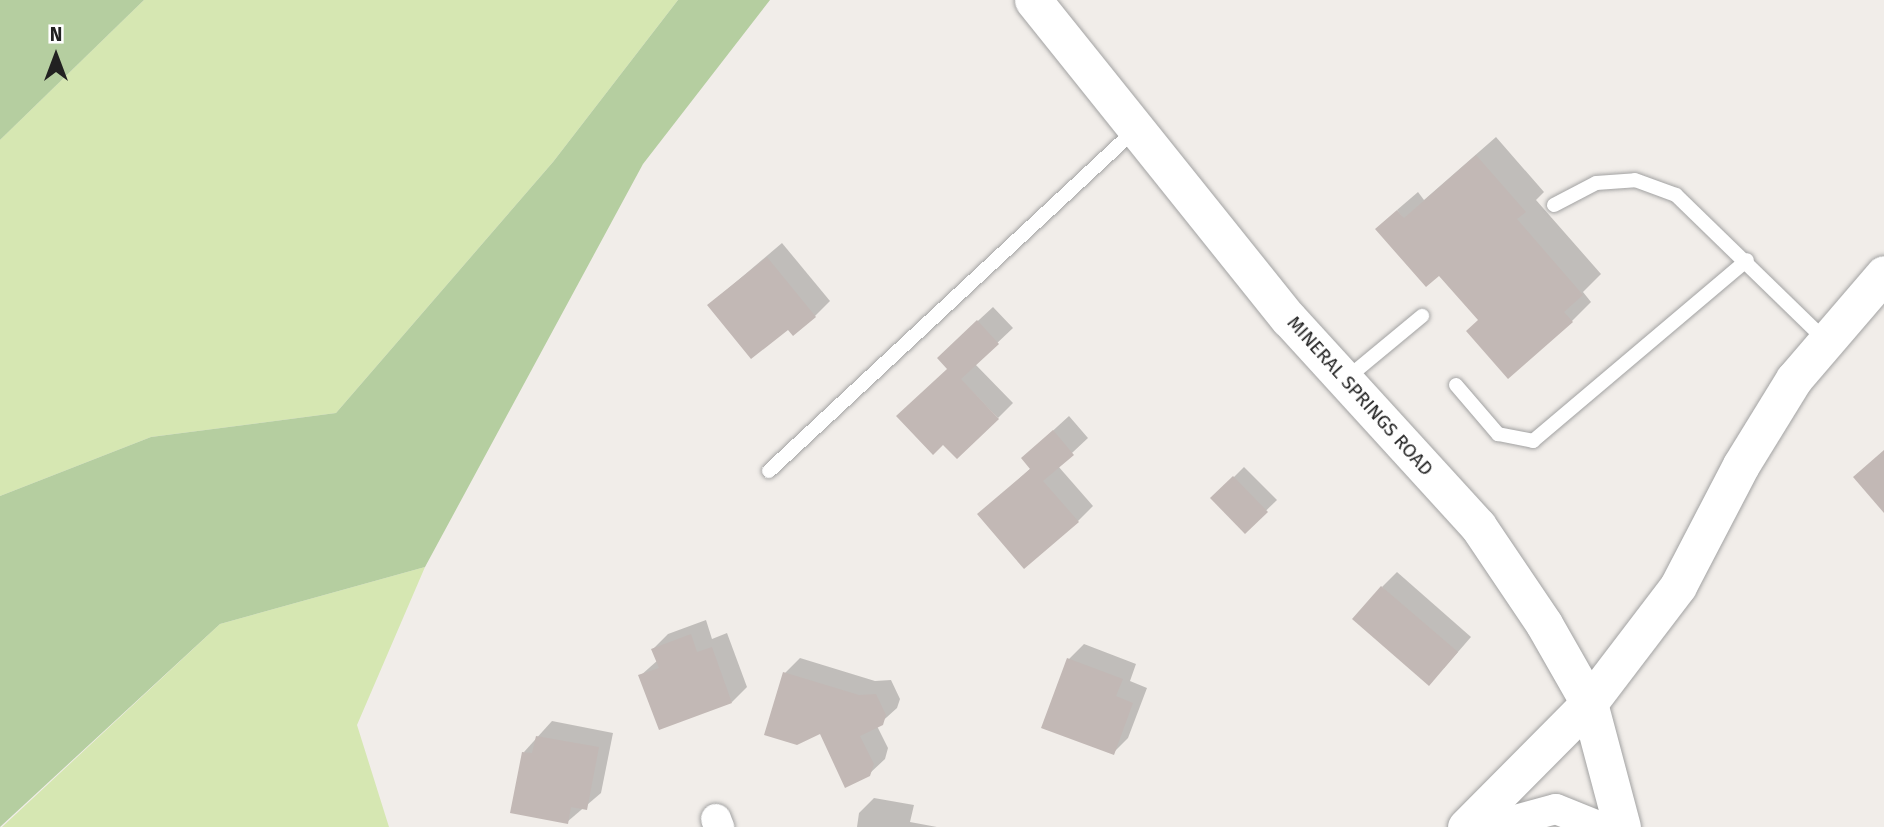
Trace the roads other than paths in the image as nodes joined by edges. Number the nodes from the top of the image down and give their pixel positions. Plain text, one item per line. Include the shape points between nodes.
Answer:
1 (1033, 0) edge
2 (1137, 128) junction
3 (1554, 205) dead end
4 (1747, 260) junction
5 (1884, 274) edge
6 (1422, 316) dead end
7 (1825, 340) junction
8 (1345, 379) junction
9 (1456, 385) dead end
10 (769, 471) dead end
11 (1589, 703) junction
12 (1466, 827) edge
13 (1490, 827) edge
14 (1601, 827) edge
15 (1622, 827) edge

1 - 2 street, MINERAL SPRINGS ROAD
2 - 8 street, MINERAL SPRINGS ROAD via 1289,319
2 - 10 lane
3 - 4 lane via 1596,183 1635,180 1676,195
4 - 7 lane
4 - 9 lane via 1533,441 1497,434
5 - 7 street
6 - 8 lane
7 - 11 street via 1794,379 1741,465 1678,586
8 - 11 street, MINERAL SPRINGS ROAD via 1478,526 1544,624
11 - 12 street
11 - 15 street, MINERAL SPRINGS ROAD
13 - 14 street via 1556,809

